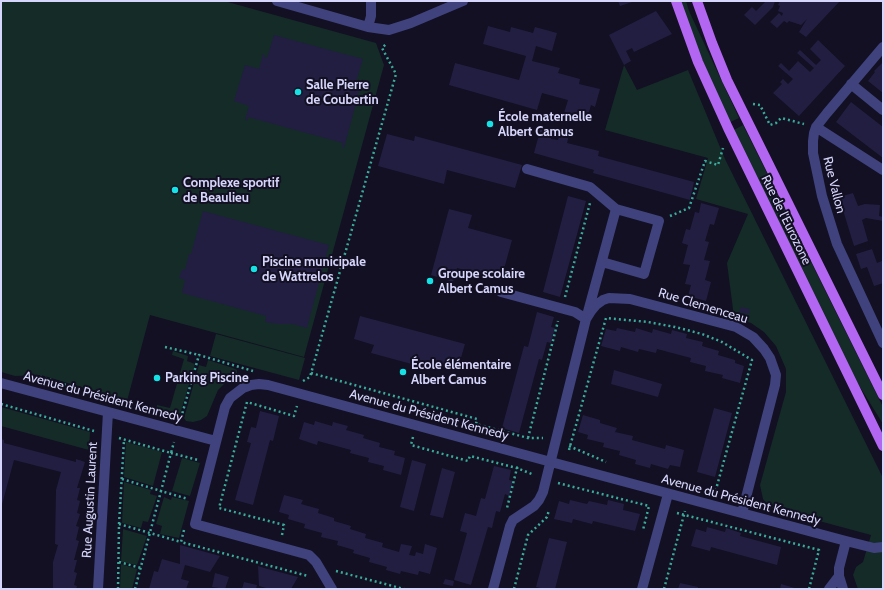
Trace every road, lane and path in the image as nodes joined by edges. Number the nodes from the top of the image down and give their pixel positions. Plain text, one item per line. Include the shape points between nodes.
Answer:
1 (277, 1) edge
2 (370, 1) edge
3 (463, 1) edge
4 (676, 1) edge
5 (697, 1) edge
6 (368, 27) junction
7 (398, 28) junction
8 (883, 47) edge
9 (851, 84) junction
10 (753, 109) dead end
11 (883, 110) edge
12 (816, 127) junction
13 (723, 147) dead end
14 (527, 170) dead end
15 (883, 170) edge
16 (593, 190) junction
17 (616, 209) junction
18 (658, 221) junction
19 (602, 262) junction
20 (501, 292) dead end
21 (562, 309) junction
22 (588, 317) junction
23 (606, 318) junction
24 (883, 343) edge
25 (165, 347) dead end
26 (199, 355) junction
27 (254, 371) dead end
28 (311, 373) junction
29 (1, 383) edge
30 (298, 393) junction
31 (883, 395) edge
32 (108, 412) junction
33 (180, 422) dead end
34 (414, 434) dead end
35 (528, 438) junction
36 (124, 440) dead end
37 (216, 441) junction
38 (556, 441) junction
39 (570, 446) junction
40 (883, 446) edge
41 (171, 453) dead end
42 (524, 455) junction
43 (551, 462) junction
44 (609, 464) dead end
45 (564, 466) junction
46 (517, 468) junction
47 (122, 479) junction
48 (560, 483) junction
49 (555, 489) dead end
50 (161, 491) junction
51 (709, 493) dead end
52 (668, 494) junction
53 (689, 499) junction
54 (192, 500) dead end
55 (551, 503) dead end
56 (649, 506) junction
57 (506, 509) dead end
58 (663, 510) junction
59 (742, 513) junction
60 (684, 515) junction
61 (119, 524) junction
62 (150, 533) junction
63 (641, 535) dead end
64 (281, 538) dead end
65 (846, 541) junction
66 (181, 542) dead end
67 (883, 547) edge
68 (119, 562) junction
69 (141, 568) junction
70 (332, 570) dead end
71 (839, 576) junction
72 (98, 589) edge
73 (118, 589) edge
74 (135, 589) edge
75 (332, 589) edge
76 (404, 589) edge
77 (493, 589) edge
78 (514, 589) edge
79 (642, 589) edge
80 (664, 589) edge
81 (809, 589) edge
82 (829, 589) edge
83 (842, 589) edge

1 - 6 street
2 - 6 street via 371,16
3 - 7 street
4 - 40 main road, Rue de l'Eurozone via 698,62 728,128
5 - 31 main road, Rue de l'Eurozone via 727,80
6 - 7 street via 389,30
7 - 28 path via 382,48 396,74
8 - 9 street, Rue Vallon
9 - 11 street
9 - 12 street, Rue Vallon
10 - 12 path via 751,104 760,104 770,125 781,118
12 - 15 street
12 - 24 street, Rue Vallon via 812,141 813,153 829,220 843,260
13 - 18 path via 718,164 705,161 689,208
14 - 16 street via 590,187
16 - 17 street
16 - 21 path
17 - 18 street
17 - 19 street, Rue Clemenceau
18 - 19 street via 644,274
19 - 22 street, Rue Clemenceau
20 - 21 street
21 - 22 street
21 - 35 path
22 - 23 path
22 - 38 street, Rue Clemenceau
22 - 59 street, Rue Clemenceau via 603,300 630,299 736,327 753,336 764,349 774,367 775,385
23 - 39 path
23 - 51 path via 655,324 702,334 722,342 752,360 715,494
25 - 26 path
26 - 27 path
26 - 33 path
28 - 30 path via 310,377 300,383
28 - 35 path via 477,419 476,424
29 - 32 street, Avenue du Président Kennedy
30 - 37 street, Avenue du Président Kennedy via 259,384 235,392 228,402
30 - 42 street, Avenue du Président Kennedy
30 - 64 path via 299,402 294,416 247,402 219,508 284,525
32 - 37 street, Avenue du Président Kennedy
32 - 72 street, Rue Augustin Laurent
34 - 46 path via 411,445 468,461 470,456
35 - 38 path
36 - 47 path
37 - 75 street via 195,524 308,556 316,562
38 - 39 path
38 - 43 street, Rue Clemenceau
39 - 44 path
39 - 45 path
41 - 50 path
42 - 43 street, Avenue du Président Kennedy
42 - 46 path
43 - 45 street, Avenue du Président Kennedy
43 - 77 street, Rue Clemenceau via 539,500 513,520 510,526
45 - 48 path
45 - 52 street, Avenue du Président Kennedy
46 - 57 path
47 - 50 path
47 - 61 path
48 - 49 path via 557,482
48 - 56 path
50 - 54 path
50 - 62 path
52 - 53 street, Avenue du Président Kennedy
52 - 58 street
53 - 59 street, Avenue du Président Kennedy
53 - 60 path
55 - 78 path via 547,517 528,535
56 - 58 path
56 - 63 path
58 - 60 path
58 - 79 street
59 - 65 street, Avenue du Président Kennedy
60 - 80 path
60 - 81 path via 819,550
61 - 62 path
61 - 68 path
62 - 66 path
62 - 69 path
65 - 67 street, Avenue du Président Kennedy via 874,548
65 - 71 street
68 - 69 path
68 - 73 path
69 - 74 path
70 - 76 path
71 - 82 street
71 - 83 street

